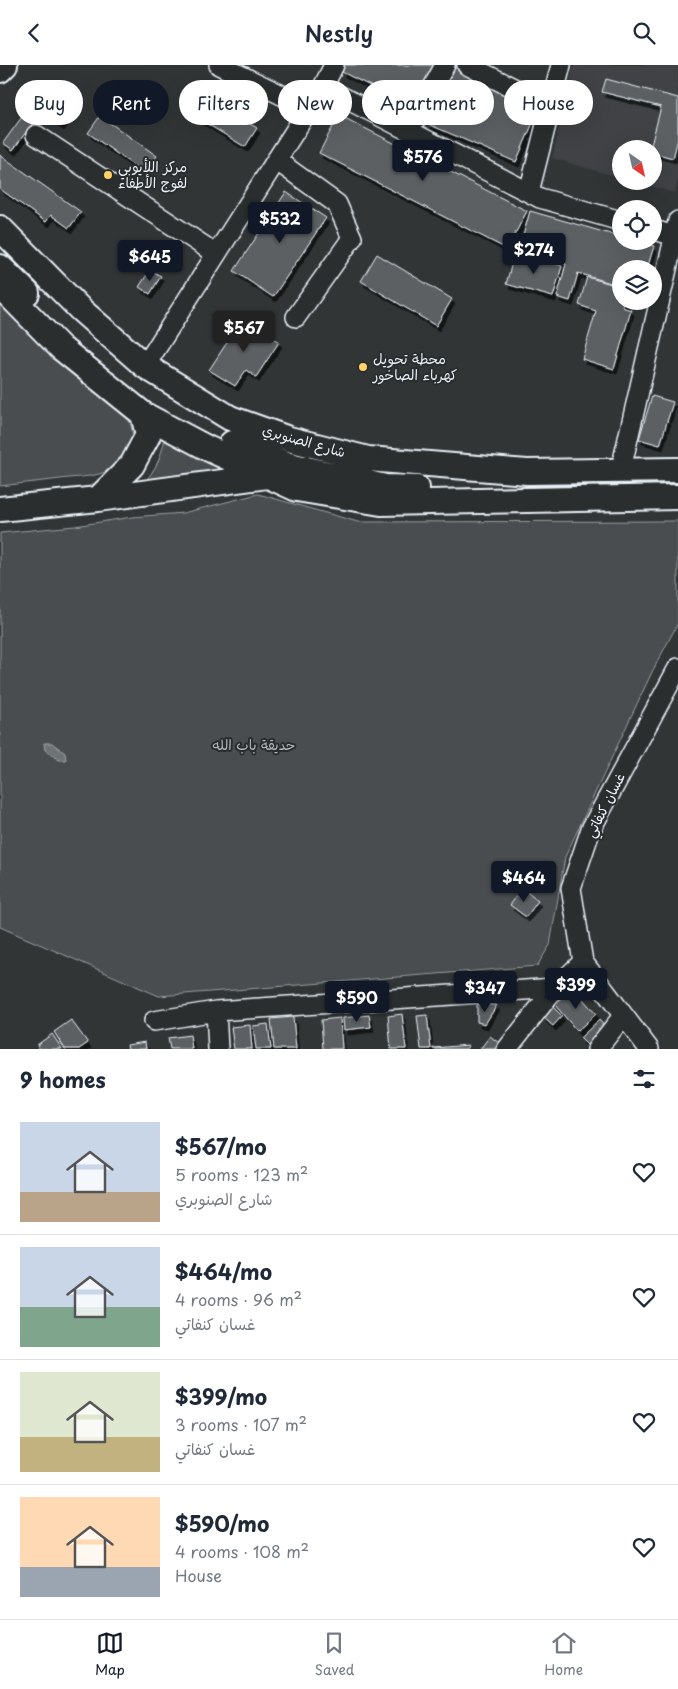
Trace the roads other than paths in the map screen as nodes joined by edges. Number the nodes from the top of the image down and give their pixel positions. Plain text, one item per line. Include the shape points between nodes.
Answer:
1 (5, 65) edge
2 (219, 65) edge
3 (334, 65) edge
4 (445, 65) edge
5 (467, 65) edge
6 (561, 65) edge
7 (0, 70) edge
8 (326, 80) edge
9 (557, 80) edge
10 (504, 83) edge
11 (278, 93) edge
12 (352, 102) edge
13 (299, 125) edge
14 (545, 125) edge
15 (409, 131) junction
16 (36, 135) dead end
17 (276, 160) junction
18 (529, 192) junction
19 (612, 218) edge
20 (0, 228) edge
21 (662, 230) edge
22 (677, 231) edge
23 (0, 250) edge
24 (216, 254) junction
25 (0, 267) edge
26 (0, 286) edge
27 (296, 317) dead end
28 (145, 366) junction
29 (143, 414) junction
30 (621, 469) junction
31 (678, 469) edge
32 (528, 472) junction
33 (267, 476) junction
34 (678, 497) edge
35 (98, 499) junction
36 (526, 501) junction
37 (0, 509) edge
38 (678, 668) edge
39 (583, 962) junction
40 (555, 988) junction
41 (216, 1011) junction
42 (623, 1017) junction
43 (154, 1021) dead end
44 (218, 1049) edge
45 (507, 1049) edge
46 (597, 1049) edge
47 (649, 1049) edge

1 - 7 main road
2 - 11 street
3 - 8 street
4 - 15 street
5 - 10 street
6 - 9 street
12 - 15 street
13 - 17 street
14 - 18 street
15 - 18 street
16 - 24 street
17 - 24 street
17 - 27 street via 337,204 352,239
18 - 19 street
20 - 28 main road, شارع الصنوبري via 81,310
21 - 22 street
22 - 30 street
23 - 32 main road via 99,346 158,391 241,434 292,455 348,471 463,480
24 - 28 street
25 - 36 main road via 93,355 152,402 238,447 289,465 386,487 501,491
26 - 29 main road via 61,348
28 - 32 main road, شارع الصنوبري via 230,418 289,439 368,459
29 - 33 main road
29 - 35 main road via 148,435 132,465
30 - 31 main road, شارع الصنوبري
30 - 32 main road, شارع الصنوبري
33 - 35 main road
33 - 36 main road via 298,489 382,503
34 - 36 main road
35 - 37 main road
38 - 39 street, غسان كنفاتي via 591,829 571,888
39 - 40 street
39 - 42 street, غسان كنفاتي
40 - 41 street
40 - 45 street
41 - 43 street
41 - 44 street
42 - 46 street
42 - 47 street, غسان كنفاتي

